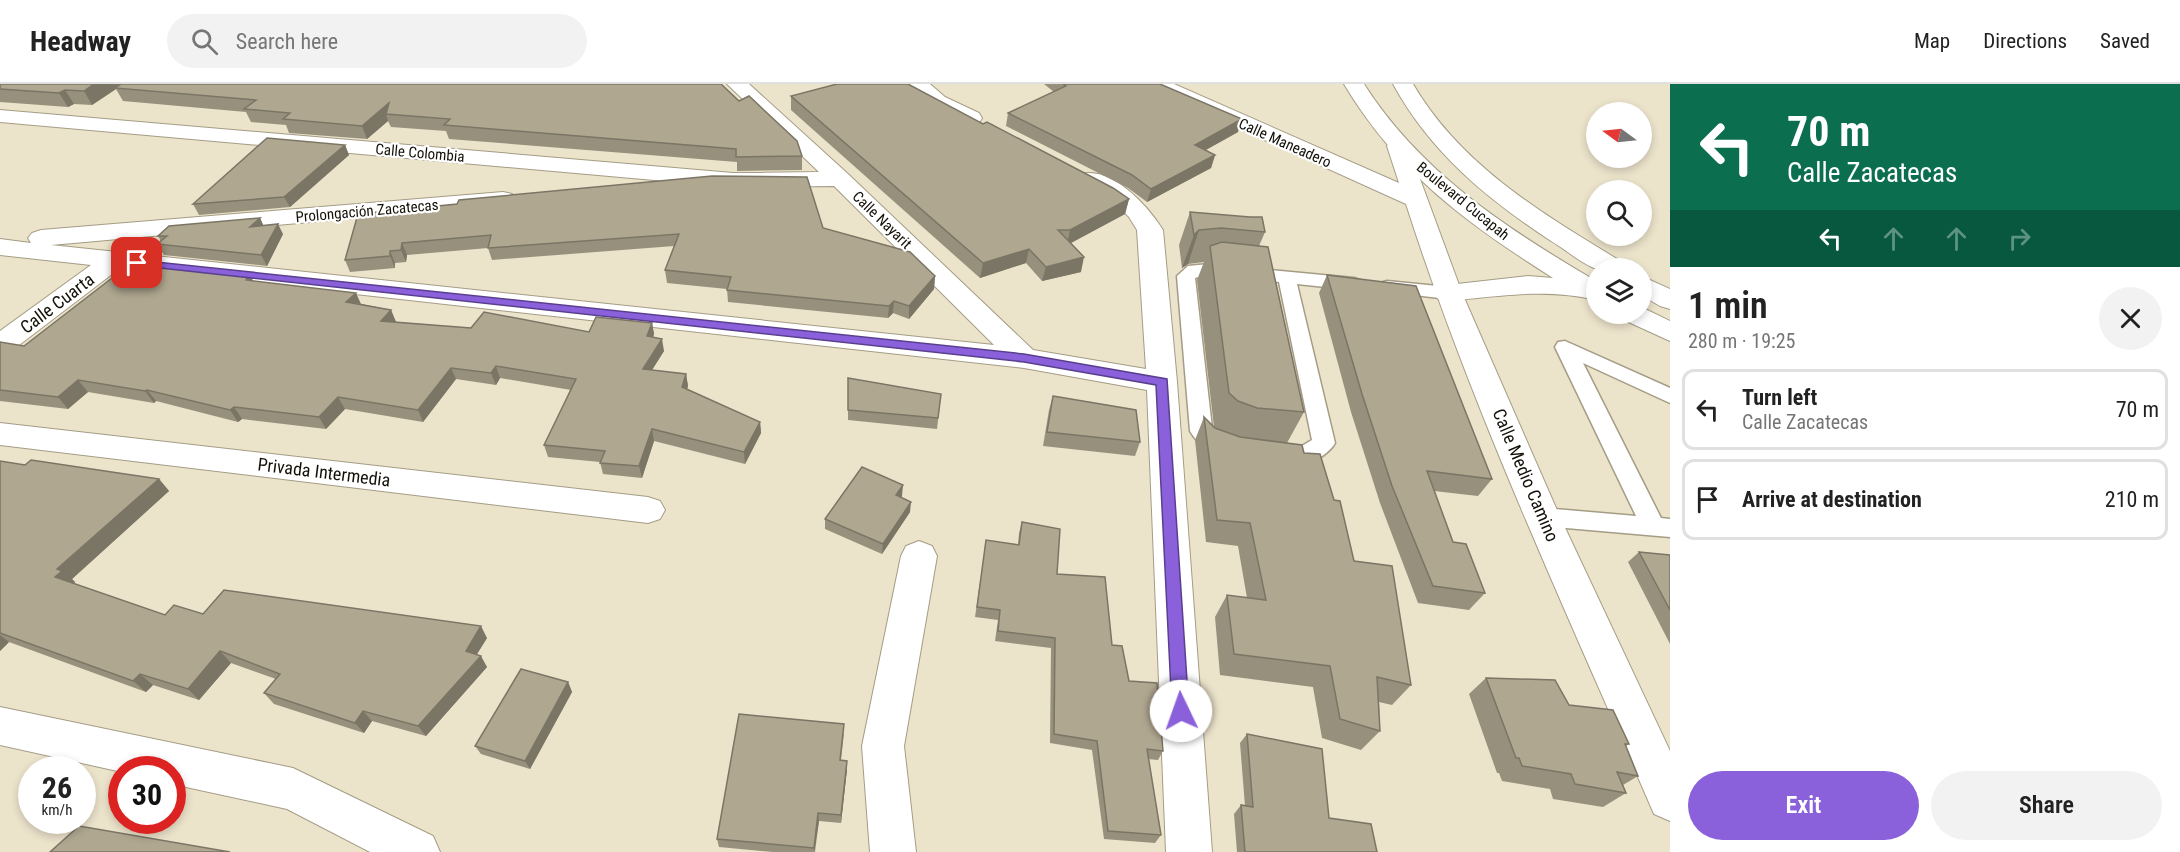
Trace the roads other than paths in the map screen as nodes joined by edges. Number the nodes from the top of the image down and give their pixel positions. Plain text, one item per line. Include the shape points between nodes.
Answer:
1 (737, 84) edge
2 (1157, 84) edge
3 (1354, 84) edge
4 (1403, 84) edge
5 (912, 86) edge
6 (0, 116) edge
7 (991, 129) edge
8 (1398, 146) junction
9 (1066, 167) edge
10 (840, 179) junction
11 (733, 180) junction
12 (603, 191) edge
13 (520, 198) edge
14 (1414, 199) junction
15 (0, 241) edge
16 (0, 247) edge
17 (1597, 258) edge
18 (114, 261) junction
19 (1287, 278) junction
20 (1586, 286) edge
21 (1586, 290) edge
22 (1652, 290) edge
23 (1448, 293) junction
24 (1670, 300) edge
25 (1652, 323) edge
26 (1670, 332) edge
27 (0, 345) edge
28 (1024, 358) junction
29 (1162, 382) junction
30 (1670, 396) edge
31 (0, 435) edge
32 (648, 510) dead end
33 (1543, 517) junction
34 (1661, 527) edge
35 (919, 556) dead end
36 (0, 726) edge
37 (1670, 799) edge
38 (417, 852) edge
39 (893, 852) edge
40 (1189, 852) edge

1 - 10 street, Calle Nayarit
2 - 14 street, Calle Maneadero
3 - 8 street, Boulevard Cucapah
4 - 17 street, Boulevard Cucapah via 1439,139 1460,158 1531,216
5 - 7 street
6 - 11 street, Calle Colombia
8 - 14 street, Calle Medio Camino
8 - 20 street, Boulevard Cucapah via 1450,193
9 - 29 street via 1139,210 1150,230
10 - 11 street, Calle Colombia
10 - 28 street, Calle Nayarit
11 - 12 street
13 - 15 street, Prolongación Zacatecas
14 - 23 street, Calle Medio Camino
16 - 18 street
18 - 27 street, Calle Cuarta
18 - 28 street
19 - 19 lane via 1209,269 1194,270 1186,276 1201,431 1213,443 1248,453 1298,459 1324,443
19 - 23 lane
21 - 23 street via 1528,284
22 - 24 street
23 - 33 street, Calle Medio Camino
25 - 26 street
28 - 29 street
29 - 40 street
30 - 34 lane via 1565,347
31 - 32 street, Privada Intermedia
33 - 34 lane
33 - 37 street, Calle Medio Camino
35 - 39 street via 883,746
36 - 38 street via 293,789

